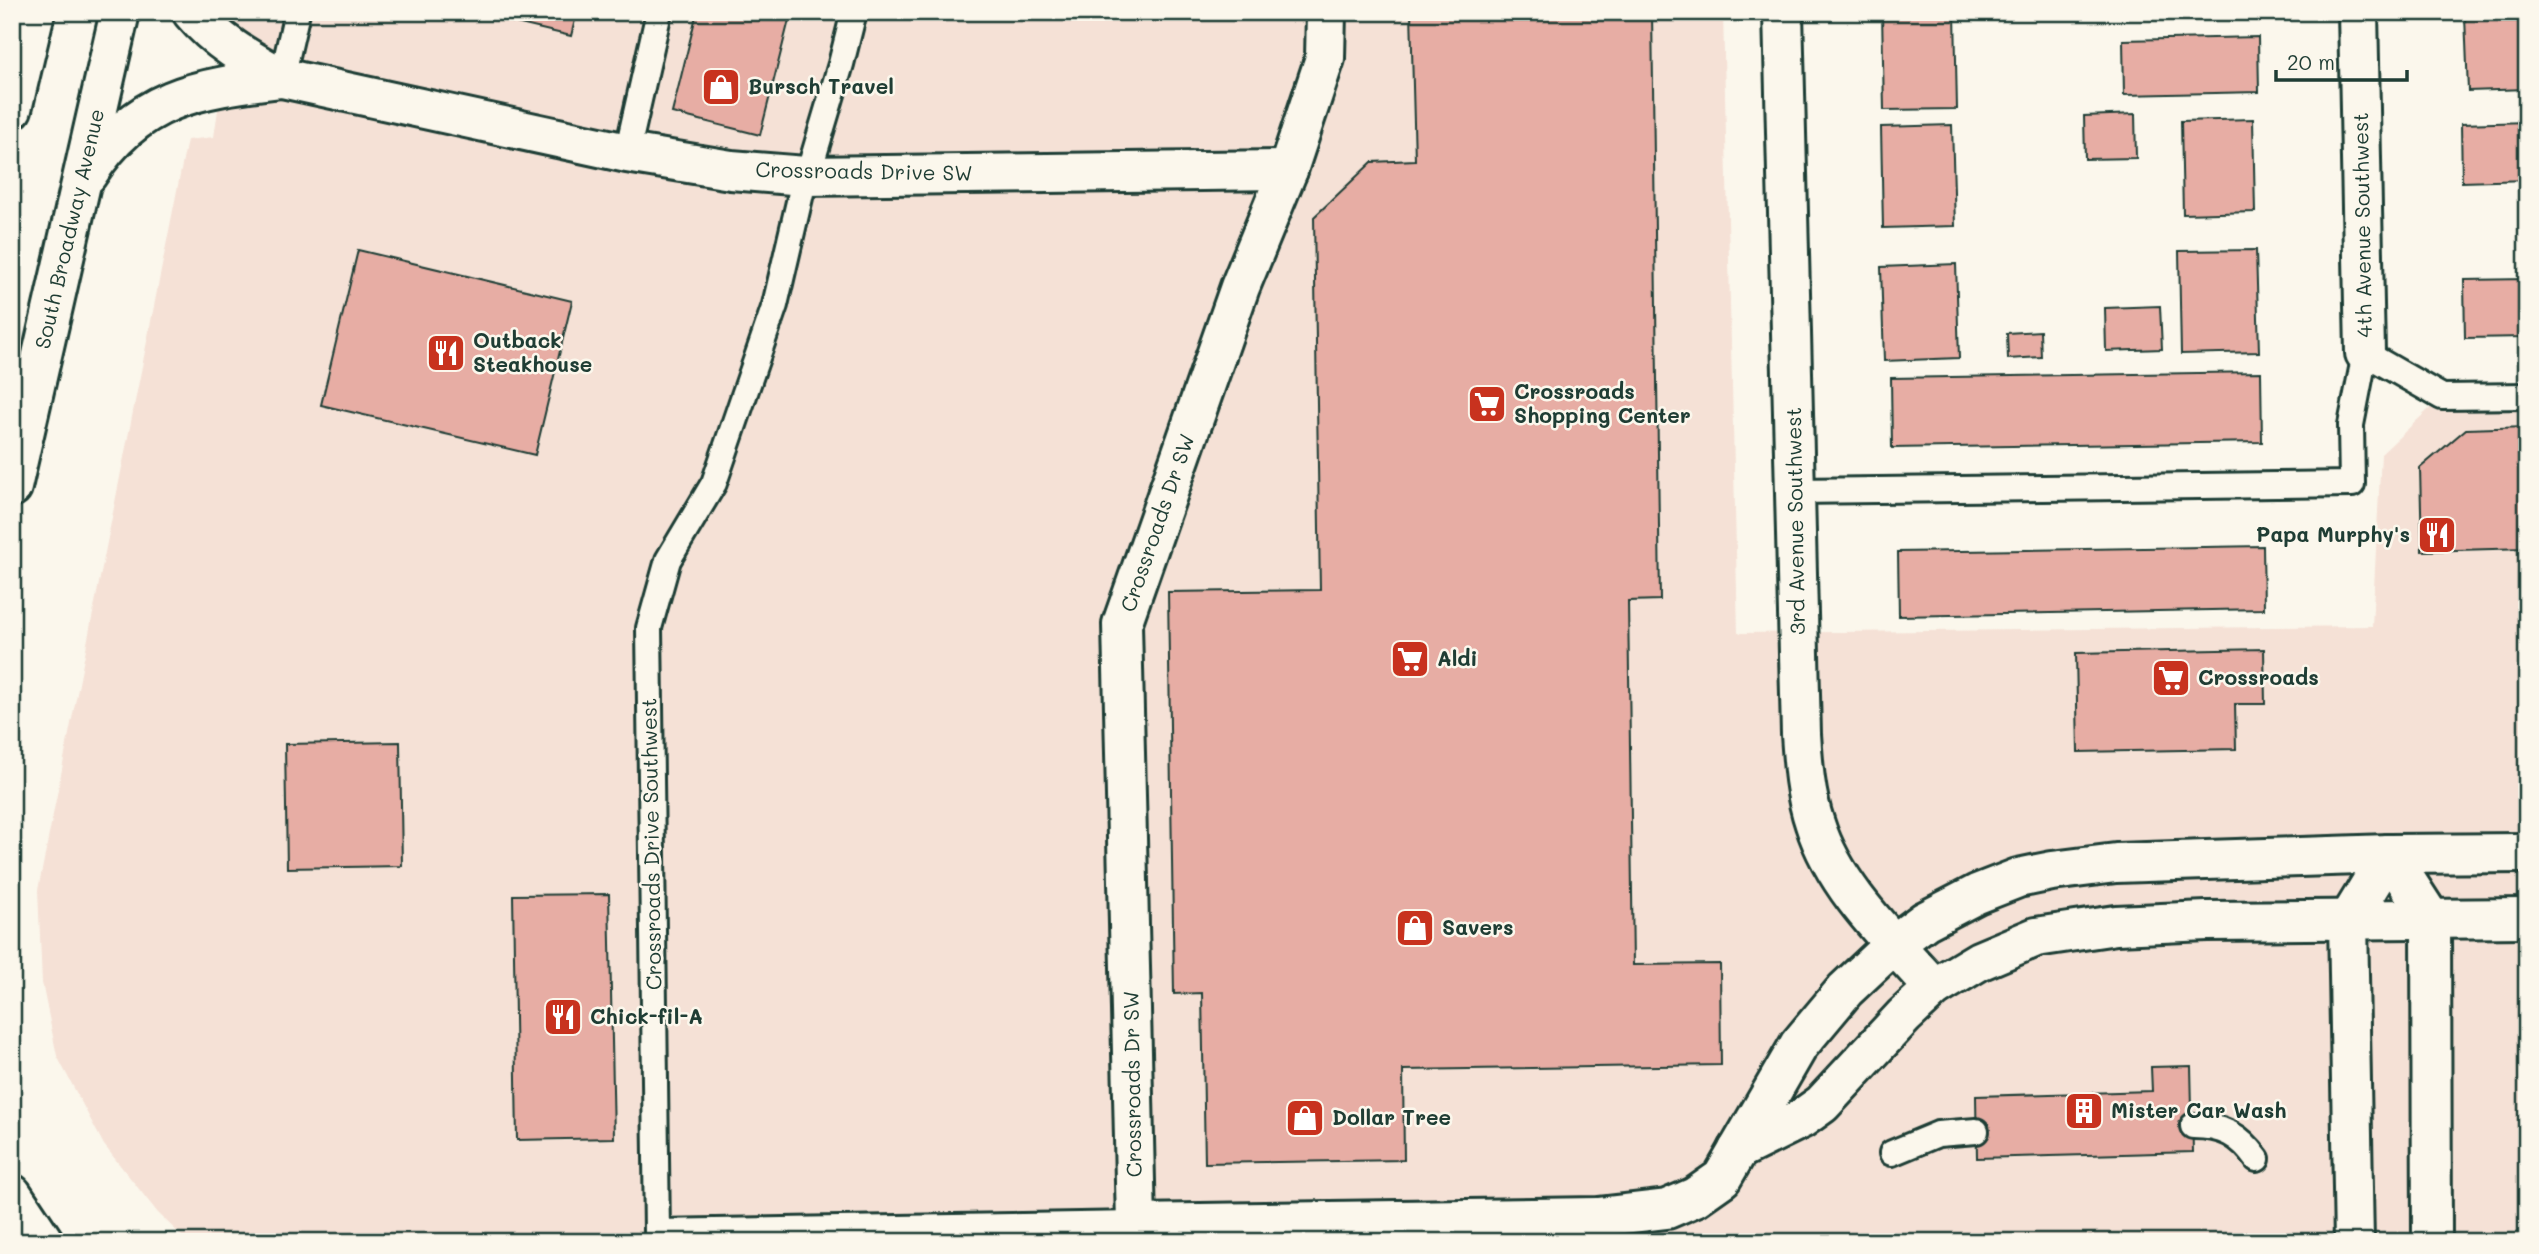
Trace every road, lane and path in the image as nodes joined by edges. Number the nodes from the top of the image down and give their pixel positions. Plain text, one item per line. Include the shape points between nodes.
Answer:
1 (120, 12) edge
2 (192, 12) edge
3 (297, 12) edge
4 (659, 12) edge
5 (854, 12) edge
6 (1326, 12) edge
7 (1783, 12) edge
8 (2358, 12) edge
9 (28, 23) edge
10 (282, 78) junction
11 (12, 109) edge
12 (627, 153) junction
13 (1288, 170) junction
14 (805, 176) junction
15 (78, 188) junction
16 (2365, 353) junction
17 (2527, 396) edge
18 (12, 487) edge
19 (1796, 491) junction
20 (2527, 853) edge
21 (2389, 854) junction
22 (2527, 918) edge
23 (2431, 919) junction
24 (2347, 920) junction
25 (1894, 944) junction
26 (1934, 988) junction
27 (2193, 1126) dead end
28 (1976, 1131) dead end
29 (1738, 1150) junction
30 (1892, 1153) dead end
31 (2257, 1159) dead end
32 (12, 1194) edge
33 (1136, 1224) junction
34 (44, 1242) edge
35 (2354, 1242) edge
36 (2432, 1242) edge

1 - 15 street, South Broadway Avenue
2 - 10 street via 231,49
3 - 10 lane
4 - 12 lane
5 - 14 lane
6 - 13 street, Crossroads Dr SW via 1325,58
7 - 19 street, 3rd Avenue Southwest
8 - 16 street, 4th Avenue Southwest
9 - 11 street
10 - 12 street, Crossroads Drive SW
10 - 15 street via 223,85 151,109 121,131
12 - 14 street, Crossroads Drive SW via 731,170
13 - 14 street, Crossroads Drive SW
13 - 33 street, Crossroads Dr SW via 1240,287 1122,624
14 - 33 lane, Crossroads Drive Southwest via 775,306 714,483 668,560 649,628 657,1232
15 - 18 street, South Broadway Avenue
16 - 17 lane via 2442,397
16 - 19 lane via 2351,425 2352,484
19 - 25 street, 3rd Avenue Southwest via 1801,734 1808,802 1845,884
20 - 21 street
21 - 23 street
21 - 24 street
21 - 25 street, Crossroads Drive Southwest via 2116,863 2053,871 1977,894 1925,921
22 - 23 street
23 - 24 street
23 - 36 street
24 - 26 street via 2207,921 2072,930 2015,944
24 - 35 street
25 - 26 street, 3rd Avenue Southwest
25 - 29 street, Crossroads Drive Southwest via 1812,1028
26 - 29 street via 1822,1104
27 - 31 lane via 2236,1135
28 - 30 lane via 1938,1134
29 - 33 street, Crossroads Drive Southwest via 1722,1178 1667,1209 1598,1217
32 - 34 street

